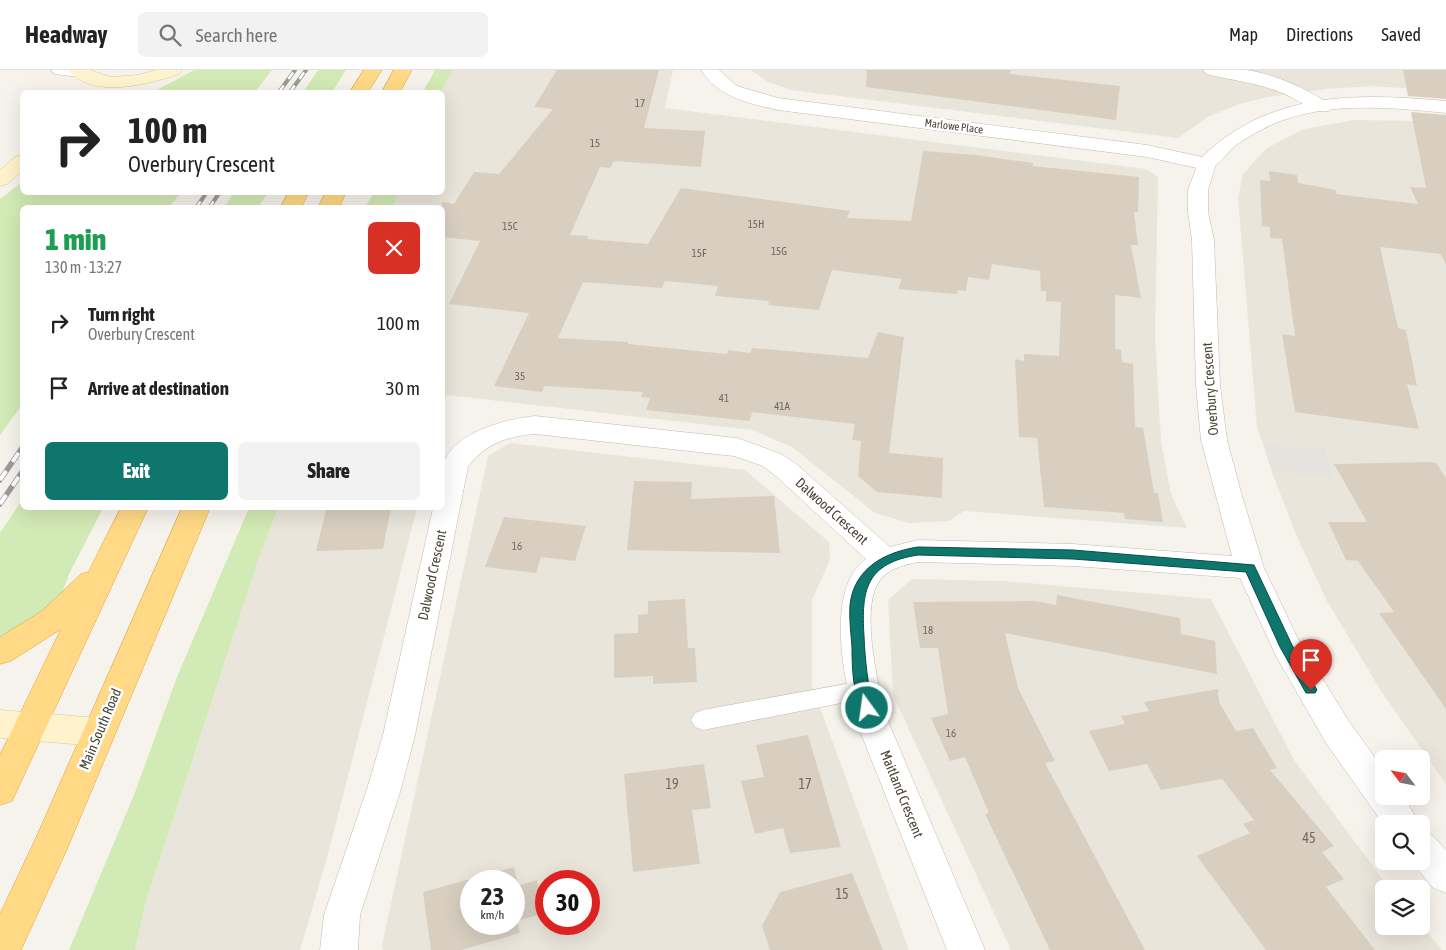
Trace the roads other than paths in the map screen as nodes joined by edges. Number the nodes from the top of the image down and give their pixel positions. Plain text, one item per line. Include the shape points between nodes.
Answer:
1 (60, 70) edge
2 (172, 70) edge
3 (177, 70) edge
4 (373, 70) edge
5 (403, 70) edge
6 (710, 70) edge
7 (1212, 70) edge
8 (82, 77) edge
9 (145, 90) edge
10 (360, 90) edge
11 (392, 90) edge
12 (1322, 107) junction
13 (1446, 107) edge
14 (20, 163) edge
15 (1206, 164) junction
16 (20, 171) edge
17 (0, 180) edge
18 (0, 184) edge
19 (133, 510) edge
20 (195, 510) edge
21 (886, 560) junction
22 (104, 567) junction
23 (1250, 568) junction
24 (0, 652) edge
25 (862, 690) junction
26 (703, 720) dead end
27 (0, 724) edge
28 (32, 727) junction
29 (98, 732) junction
30 (0, 790) edge
31 (1397, 815) edge
32 (1430, 857) edge
33 (1446, 876) edge
34 (2, 950) edge
35 (339, 950) edge
36 (966, 950) edge

1 - 8 street
2 - 8 main road via 127,80
3 - 9 main road
4 - 10 highway
5 - 11 highway
6 - 15 street, Marlowe Place via 726,87 778,104 1138,149
7 - 12 street via 1272,82 1300,93
12 - 13 street, Overbury Crescent via 1372,103
12 - 15 street, Overbury Crescent via 1283,115 1248,128 1223,145
14 - 17 main road
15 - 23 street, Overbury Crescent via 1198,190 1198,212 1204,240 1208,385 1222,477
16 - 18 main road
19 - 22 highway
20 - 29 highway, Main South Road
21 - 23 street, Maitland Crescent via 900,554 939,551 1080,555
21 - 25 street, Maitland Crescent via 864,581 856,606
21 - 35 street, Dalwood Crescent via 786,470 772,460 737,447 535,425 514,426 476,443 455,466 399,735 342,915
22 - 24 highway via 54,619
22 - 28 highway
23 - 31 street, Overbury Crescent via 1286,647 1311,690
25 - 26 lane
25 - 36 street, Maitland Crescent
27 - 28 main road
28 - 29 main road
28 - 30 highway
29 - 34 highway, Main South Road
32 - 33 street

